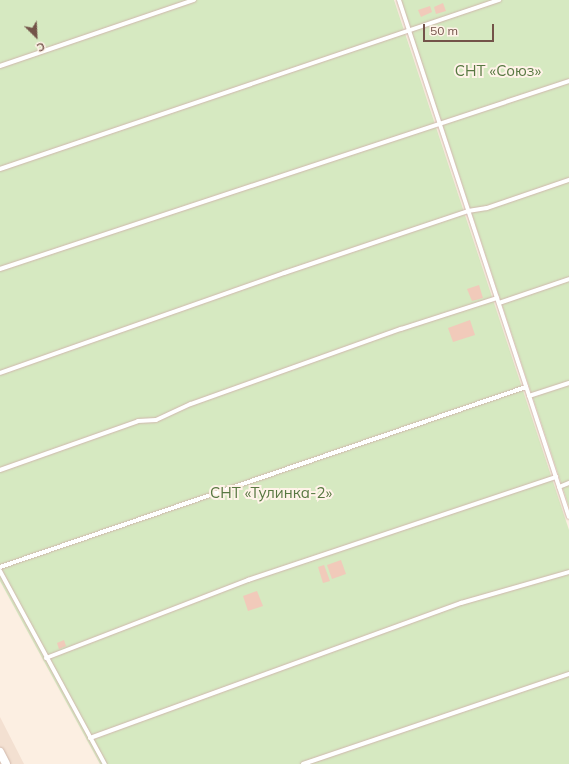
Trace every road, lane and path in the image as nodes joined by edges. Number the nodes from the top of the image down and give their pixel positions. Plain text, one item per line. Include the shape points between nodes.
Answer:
1 (194, 0) edge
2 (399, 0) edge
3 (499, 0) edge
4 (410, 31) junction
5 (0, 66) edge
6 (569, 81) edge
7 (440, 123) junction
8 (0, 169) edge
9 (569, 180) edge
10 (468, 210) junction
11 (0, 269) edge
12 (569, 279) edge
13 (498, 300) junction
14 (0, 373) edge
15 (569, 383) edge
16 (526, 387) junction
17 (529, 396) junction
18 (0, 470) edge
19 (556, 477) junction
20 (569, 483) edge
21 (559, 486) junction
22 (569, 517) edge
23 (0, 567) edge
24 (0, 571) edge
25 (569, 572) edge
26 (46, 658) junction
27 (569, 674) edge
28 (90, 738) junction
29 (0, 752) edge
30 (6, 764) edge
31 (105, 764) edge
32 (303, 764) edge

1 - 5 lane
2 - 4 lane
3 - 4 lane
4 - 7 lane
4 - 8 lane
6 - 7 lane
7 - 10 lane
7 - 11 lane
9 - 10 lane via 487,208
10 - 13 lane
10 - 14 lane
12 - 13 lane
13 - 16 lane
13 - 18 lane via 206,398 156,420 138,421
15 - 17 lane
16 - 17 lane
16 - 23 lane
17 - 19 lane
19 - 21 lane
19 - 26 lane via 248,580
20 - 21 lane
21 - 22 lane
24 - 26 lane
25 - 28 lane via 461,604
26 - 28 lane
27 - 32 lane
28 - 31 lane
29 - 30 street

